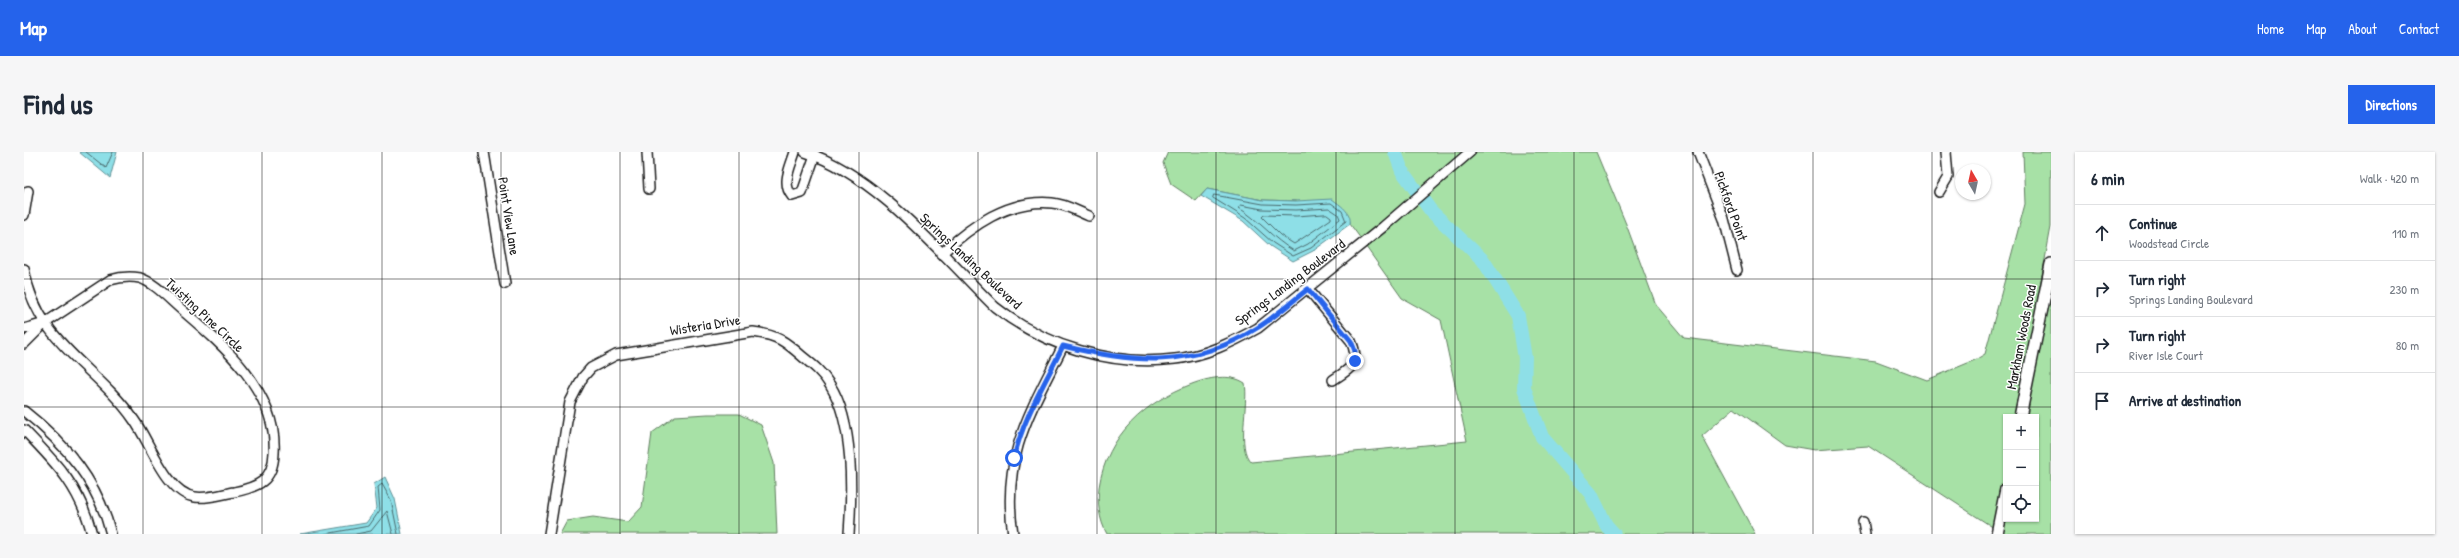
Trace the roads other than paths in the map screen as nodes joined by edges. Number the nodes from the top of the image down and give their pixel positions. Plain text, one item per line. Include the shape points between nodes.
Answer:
1 (484, 152) edge
2 (648, 152) edge
3 (795, 152) edge
4 (1470, 152) edge
5 (1698, 152) edge
6 (1946, 152) edge
7 (808, 153) edge
8 (649, 189) dead end
9 (28, 191) dead end
10 (1939, 192) dead end
11 (24, 215) edge
12 (1089, 216) dead end
13 (941, 254) junction
14 (2051, 264) edge
15 (24, 269) edge
16 (1737, 270) dead end
17 (505, 284) dead end
18 (1308, 289) junction
19 (45, 323) junction
20 (24, 329) edge
21 (24, 344) edge
22 (1063, 346) junction
23 (1333, 380) dead end
24 (24, 412) edge
25 (2021, 414) edge
26 (24, 430) edge
27 (2003, 504) edge
28 (1863, 522) dead end
29 (92, 534) edge
30 (111, 534) edge
31 (549, 534) edge
32 (849, 534) edge
33 (1013, 534) edge
34 (1865, 534) edge
35 (1997, 534) edge

1 - 17 street, Point View Lane
2 - 8 street
3 - 7 street via 786,183 792,196 802,193
4 - 18 street, Springs Landing Boulevard
5 - 16 street, Pickford Point via 1724,219
6 - 10 street via 1948,177
7 - 13 street, Springs Landing Boulevard via 878,192
9 - 11 street
12 - 13 street via 1053,203 1017,206 981,221
13 - 22 street, Springs Landing Boulevard via 1011,320
14 - 25 main road, Markham Woods Road
15 - 19 street via 33,304
18 - 22 street, Springs Landing Boulevard via 1258,328 1236,340 1193,356 1151,360 1123,358
18 - 23 street via 1351,341 1355,351 1355,361 1350,368
19 - 19 street, Twisting Pine Circle via 110,280 134,278 151,284 232,355 265,405 275,442 274,458 264,481 255,487 216,496 195,498 181,493 170,484 134,419 79,363
19 - 20 street, Twisting Pine Circle
19 - 21 street, Twisting Pine Circle
22 - 33 street via 1019,437 1010,485 1009,505
24 - 30 street via 78,463 99,502
26 - 29 street via 61,467 71,481 79,495
27 - 35 main road
28 - 34 street
31 - 32 street, Wisteria Drive via 570,402 583,377 591,368 616,355 752,332 782,339 823,374 836,397 848,442

